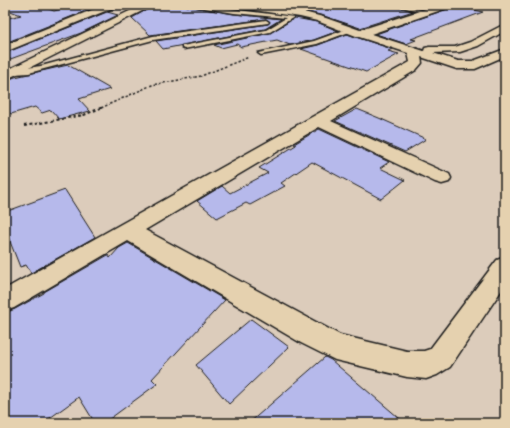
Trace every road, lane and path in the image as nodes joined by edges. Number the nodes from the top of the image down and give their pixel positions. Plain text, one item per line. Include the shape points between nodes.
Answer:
1 (112, 5) edge
2 (189, 5) edge
3 (240, 5) edge
4 (395, 5) edge
5 (447, 5) edge
6 (143, 6) edge
7 (427, 12) junction
8 (266, 22) dead end
9 (505, 27) edge
10 (350, 30) junction
11 (360, 34) junction
12 (184, 47) dead end
13 (5, 49) edge
14 (413, 51) junction
15 (505, 52) edge
16 (261, 53) joint
17 (10, 74) edge
18 (319, 121) junction
19 (24, 126) dead end
20 (442, 178) dead end
21 (129, 231) junction
22 (505, 266) edge
23 (5, 301) edge

1 - 13 street
2 - 12 lane via 291,17 268,31
3 - 10 street via 300,14
4 - 7 lane
5 - 7 street
6 - 17 street
7 - 11 street
8 - 17 lane via 154,38
9 - 14 street via 474,44 456,50
10 - 11 street
10 - 16 lane via 315,43
11 - 14 street
14 - 15 street via 466,66 475,65
14 - 18 street via 416,63 412,67
16 - 19 path via 200,76 152,85 84,115
18 - 20 street
18 - 21 street
21 - 22 street via 335,347 407,364 426,365 440,358
21 - 23 street

